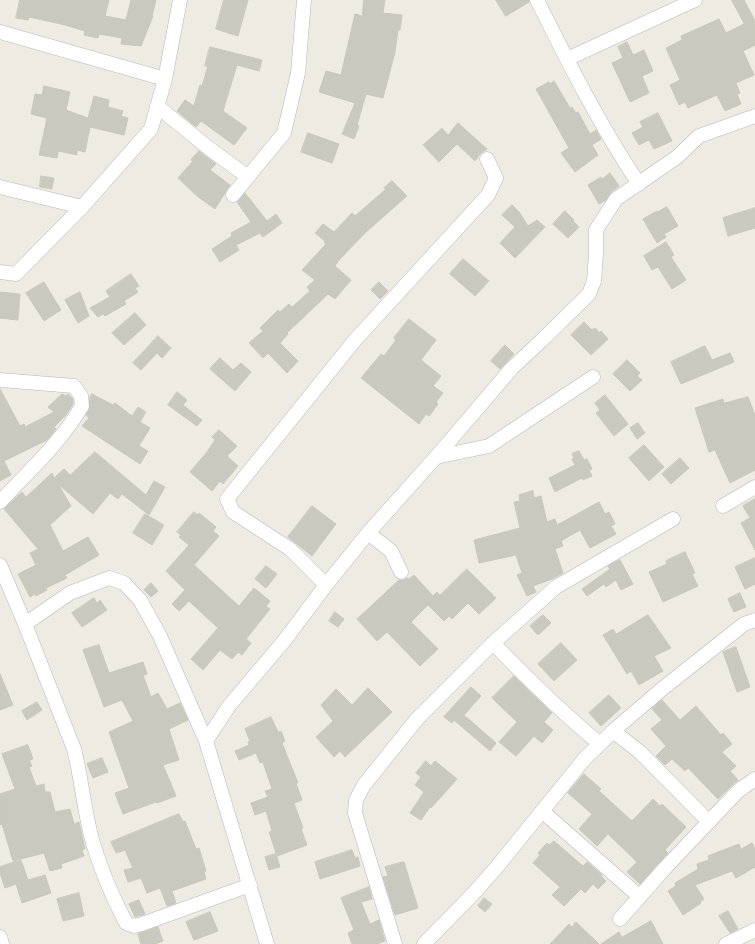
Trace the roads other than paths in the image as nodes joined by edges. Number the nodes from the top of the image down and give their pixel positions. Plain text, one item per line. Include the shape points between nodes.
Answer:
1 (180, 0) edge
2 (304, 0) edge
3 (536, 0) edge
4 (695, 0) edge
5 (0, 32) edge
6 (567, 59) junction
7 (165, 79) junction
8 (158, 106) junction
9 (755, 116) edge
10 (487, 159) dead end
11 (248, 177) junction
12 (639, 184) junction
13 (0, 187) edge
14 (233, 195) dead end
15 (82, 207) junction
16 (0, 272) edge
17 (593, 377) dead end
18 (0, 380) edge
19 (436, 458) junction
20 (755, 487) edge
21 (0, 502) edge
22 (723, 506) dead end
23 (673, 519) dead end
24 (368, 533) junction
25 (0, 565) edge
26 (401, 572) dead end
27 (326, 585) junction
28 (755, 620) edge
29 (25, 624) junction
30 (493, 643) junction
31 (612, 731) junction
32 (206, 741) junction
33 (600, 744) junction
34 (755, 779) edge
35 (543, 812) junction
36 (709, 822) junction
37 (250, 885) junction
38 (640, 897) junction
39 (620, 919) dead end
40 (755, 930) edge
41 (267, 944) edge
42 (395, 944) edge
43 (424, 944) edge
44 (726, 944) edge

1 - 7 street
2 - 11 street via 298,73 284,133
3 - 6 street
4 - 6 street
5 - 7 street
6 - 12 street
7 - 8 street
8 - 11 street
8 - 15 street via 151,129
9 - 12 street via 699,136 677,157
10 - 27 street via 496,178 488,195 355,340 227,498 233,512 290,549
11 - 14 street
12 - 19 street via 616,200 596,230 594,281 589,294 512,368
13 - 15 street
15 - 16 street via 16,274
17 - 19 street via 489,446
18 - 21 street via 74,386 81,396 82,406 54,444
19 - 24 street
20 - 22 street
23 - 30 street via 556,587
24 - 26 street via 391,551
24 - 27 street
25 - 29 street
27 - 32 street via 284,641 229,706
28 - 31 street via 744,624
29 - 32 street via 70,593 109,578 124,583 140,600 160,636
29 - 37 street via 74,749 84,804 99,863 126,923 134,926 142,924
30 - 33 street
30 - 42 street via 417,719 364,785 356,800 355,813
31 - 33 street
31 - 36 street via 642,753
32 - 37 street
33 - 35 street via 586,757
34 - 36 street via 738,791
35 - 38 street
35 - 43 street via 473,894
36 - 38 street
37 - 41 street
38 - 39 street
40 - 44 street

